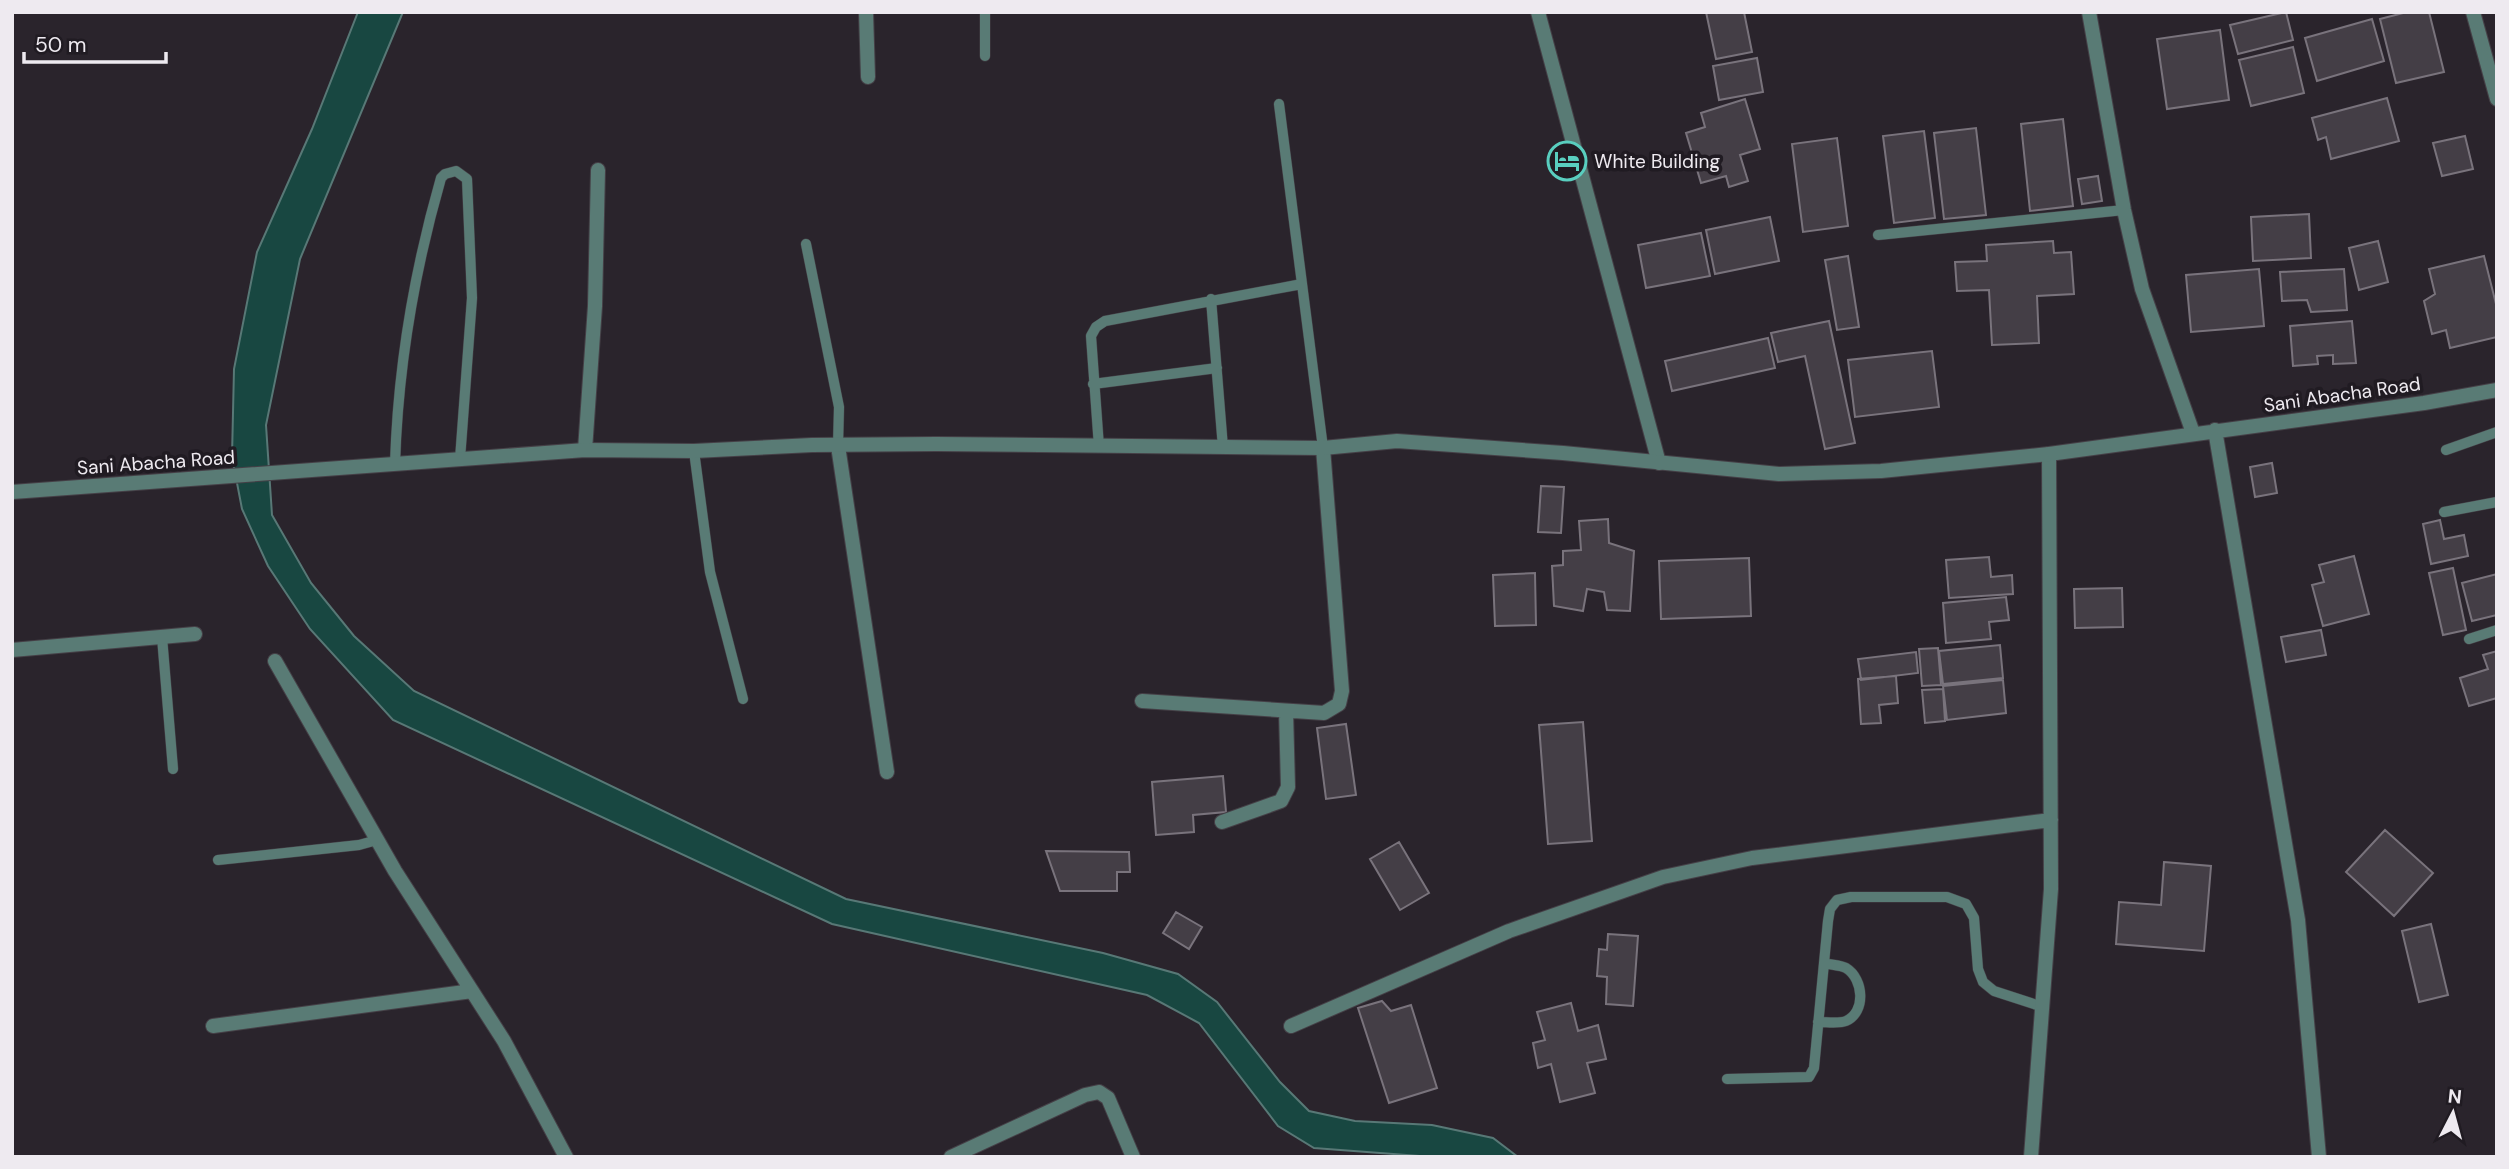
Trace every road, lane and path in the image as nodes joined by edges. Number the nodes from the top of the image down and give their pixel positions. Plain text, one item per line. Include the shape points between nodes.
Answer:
1 (866, 12) edge
2 (985, 12) edge
3 (1538, 12) edge
4 (2089, 12) edge
5 (2473, 12) edge
6 (985, 56) dead end
7 (868, 77) dead end
8 (2497, 99) edge
9 (1279, 104) dead end
10 (598, 170) dead end
11 (2124, 210) junction
12 (1878, 235) dead end
13 (806, 244) dead end
14 (1302, 284) junction
15 (1211, 299) junction
16 (1217, 368) junction
17 (1093, 384) junction
18 (2497, 390) edge
19 (2215, 430) junction
20 (2497, 432) edge
21 (2193, 433) junction
22 (838, 446) junction
23 (1099, 447) junction
24 (1223, 447) junction
25 (1322, 448) junction
26 (585, 450) junction
27 (2446, 450) dead end
28 (694, 451) junction
29 (2049, 454) junction
30 (460, 459) junction
31 (1660, 463) junction
32 (395, 464) junction
33 (12, 492) edge
34 (2497, 502) edge
35 (2444, 512) dead end
36 (2497, 630) edge
37 (195, 634) dead end
38 (162, 637) junction
39 (2469, 639) dead end
40 (12, 650) edge
41 (275, 661) dead end
42 (743, 699) dead end
43 (1142, 701) dead end
44 (1286, 711) junction
45 (173, 769) dead end
46 (887, 772) dead end
47 (2051, 820) junction
48 (1222, 822) dead end
49 (377, 840) junction
50 (218, 859) dead end
51 (1824, 963) junction
52 (472, 991) junction
53 (2043, 1007) junction
54 (1818, 1022) junction
55 (213, 1026) dead end
56 (1291, 1026) dead end
57 (1727, 1079) dead end
58 (566, 1157) edge
59 (951, 1157) edge
60 (1133, 1157) edge
61 (2031, 1157) edge
62 (2319, 1157) edge

1 - 7 street
2 - 6 lane
3 - 31 street
4 - 11 street
5 - 8 street
9 - 14 lane
10 - 26 street
11 - 12 lane
11 - 21 street via 2143,289
13 - 22 lane via 839,407
14 - 15 lane
14 - 25 lane
15 - 16 lane
15 - 17 lane via 1105,321 1096,327 1091,335
16 - 17 lane
16 - 24 lane
17 - 23 lane
18 - 19 street, Sani Abacha Road
19 - 21 street, Sani Abacha Road
19 - 62 street via 2298,920
20 - 27 lane
21 - 29 street, Sani Abacha Road
22 - 23 street, Sani Abacha Road
22 - 28 street, Sani Abacha Road
22 - 46 street
23 - 24 street, Sani Abacha Road
24 - 25 street, Sani Abacha Road
25 - 31 street, Sani Abacha Road via 1410,442
25 - 44 street via 1342,691 1339,705 1324,713
26 - 28 street, Sani Abacha Road
26 - 30 street, Sani Abacha Road
28 - 42 lane via 710,572
29 - 31 street, Sani Abacha Road via 1881,471 1779,474
29 - 47 street
30 - 32 street, Sani Abacha Road
30 - 32 lane via 472,298 467,179 456,172 441,178 408,310
32 - 33 street, Sani Abacha Road
34 - 35 lane
36 - 39 lane
37 - 38 street
38 - 40 street
38 - 45 lane
41 - 49 street
43 - 44 street
44 - 48 street via 1289,787 1281,802
47 - 53 street
47 - 56 street via 1752,858 1663,877 1509,931
49 - 50 lane
49 - 52 street
51 - 53 lane via 1830,909 1837,900 1947,897 1966,904 1974,918 1983,982 1994,991
51 - 54 lane
51 - 54 lane via 1846,968 1853,975 1861,1001 1857,1013 1845,1022
52 - 55 street
52 - 58 street
53 - 61 street
54 - 57 lane via 1809,1077
59 - 60 street via 1099,1092 1108,1098

